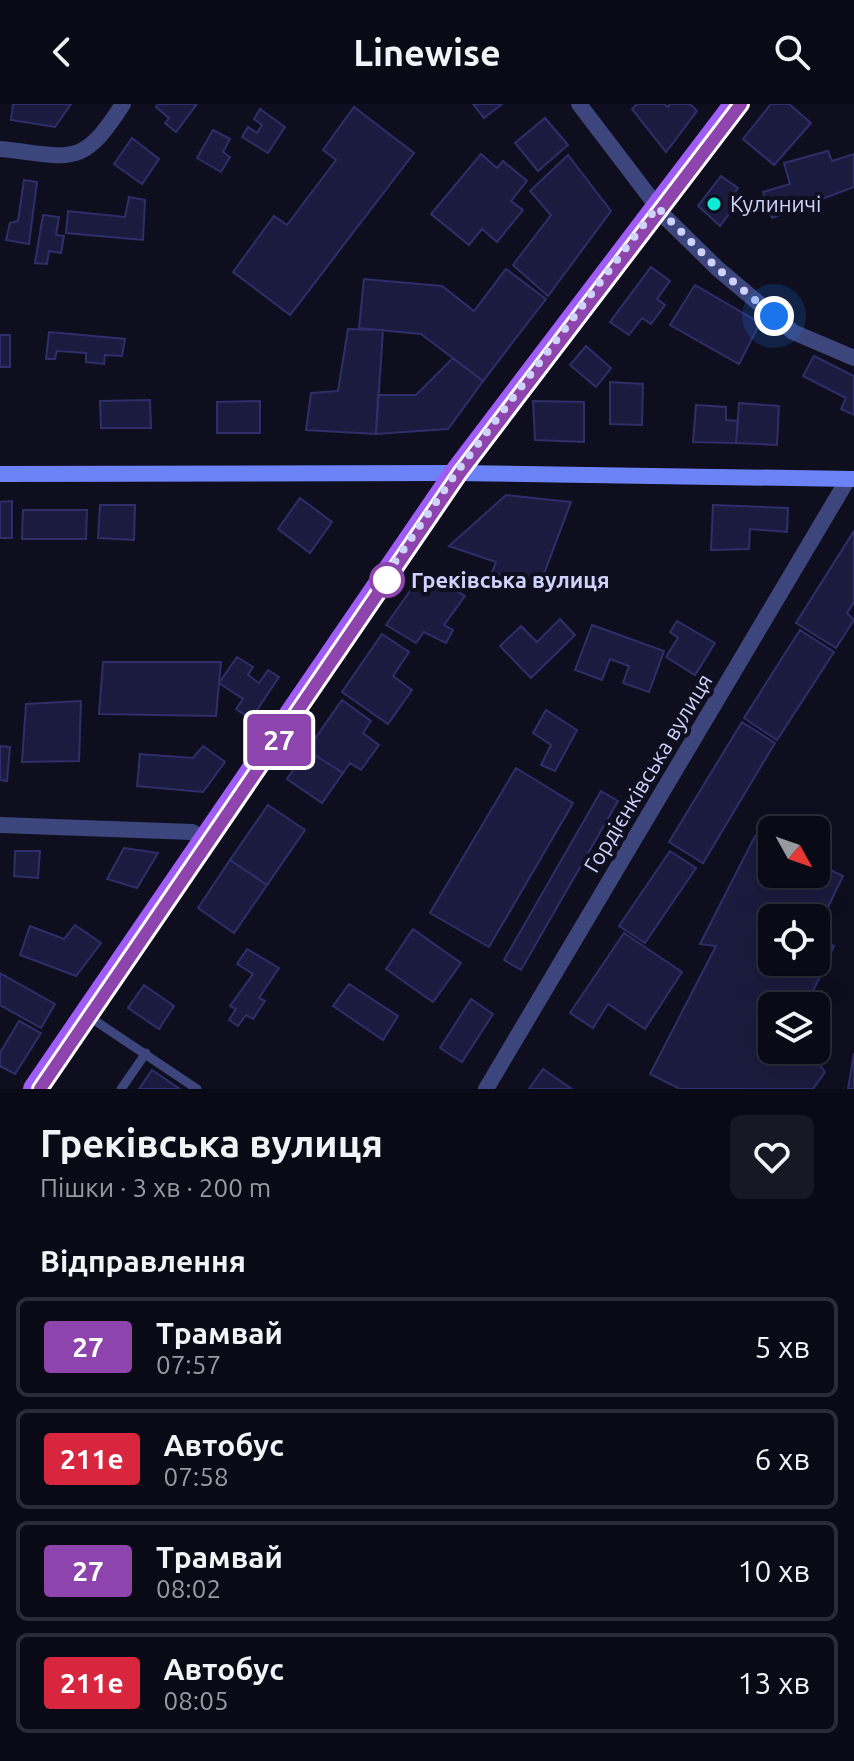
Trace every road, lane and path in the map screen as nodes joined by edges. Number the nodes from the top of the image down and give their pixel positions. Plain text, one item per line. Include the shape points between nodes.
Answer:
1 (123, 104) edge
2 (579, 104) edge
3 (736, 104) edge
4 (0, 149) edge
5 (657, 207) junction
6 (854, 358) edge
7 (456, 473) junction
8 (0, 474) edge
9 (851, 479) edge
10 (0, 825) edge
11 (206, 840) junction
12 (85, 1014) junction
13 (146, 1053) junction
14 (35, 1089) edge
15 (121, 1089) edge
16 (197, 1089) edge
17 (486, 1089) edge

1 - 4 street via 94,145 72,156
2 - 5 street
3 - 5 main road
5 - 6 street via 718,269 793,332
5 - 7 main road
7 - 8 street
7 - 9 street
7 - 11 main road
9 - 17 street, Гордієнківська вулиця
10 - 11 street via 192,832
11 - 12 main road
12 - 13 lane
12 - 14 main road
13 - 15 lane
13 - 16 lane

